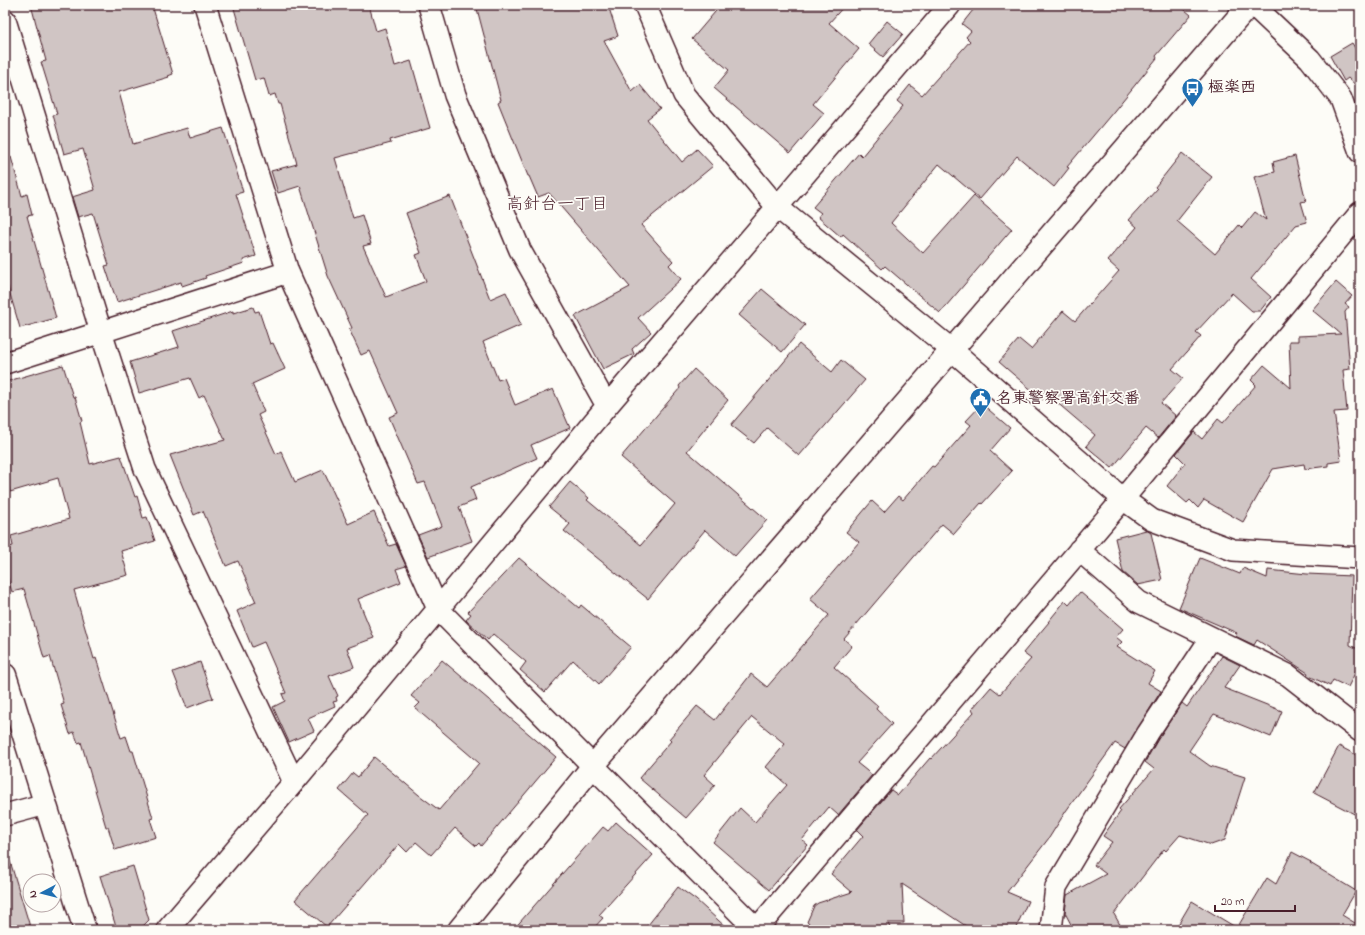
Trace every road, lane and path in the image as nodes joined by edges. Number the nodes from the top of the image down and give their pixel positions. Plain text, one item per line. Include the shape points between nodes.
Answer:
1 (205, 5) edge
2 (429, 5) edge
3 (645, 5) edge
4 (950, 5) edge
5 (1249, 5) edge
6 (1253, 5) edge
7 (5, 20) edge
8 (1360, 152) edge
9 (777, 207) junction
10 (1360, 213) edge
11 (288, 272) junction
12 (101, 332) junction
13 (952, 350) junction
14 (5, 363) edge
15 (607, 406) junction
16 (1123, 499) junction
17 (1079, 550) junction
18 (1360, 558) edge
19 (438, 609) junction
20 (1211, 638) junction
21 (5, 675) edge
22 (1360, 731) edge
23 (593, 766) junction
24 (294, 782) junction
25 (46, 804) junction
26 (5, 815) edge
27 (85, 930) edge
28 (167, 930) edge
29 (459, 930) edge
30 (756, 930) edge
31 (1051, 930) edge

1 - 11 street
2 - 15 street via 455,95 520,250
3 - 9 street via 684,95
4 - 9 street
5 - 13 street
6 - 8 street via 1310,59 1341,99
7 - 12 street
9 - 13 street
9 - 15 street
10 - 16 street
11 - 12 street
11 - 19 street
12 - 14 street
12 - 24 street via 145,469
13 - 16 street
13 - 23 street
15 - 19 street
16 - 17 street
16 - 18 street via 1152,520 1233,550
17 - 20 street via 1138,602
17 - 30 street
19 - 23 street
19 - 24 street
20 - 22 street via 1288,675
20 - 31 street via 1148,733 1056,887
21 - 25 street
23 - 29 street
23 - 30 street
24 - 28 street
25 - 26 street
25 - 27 street

